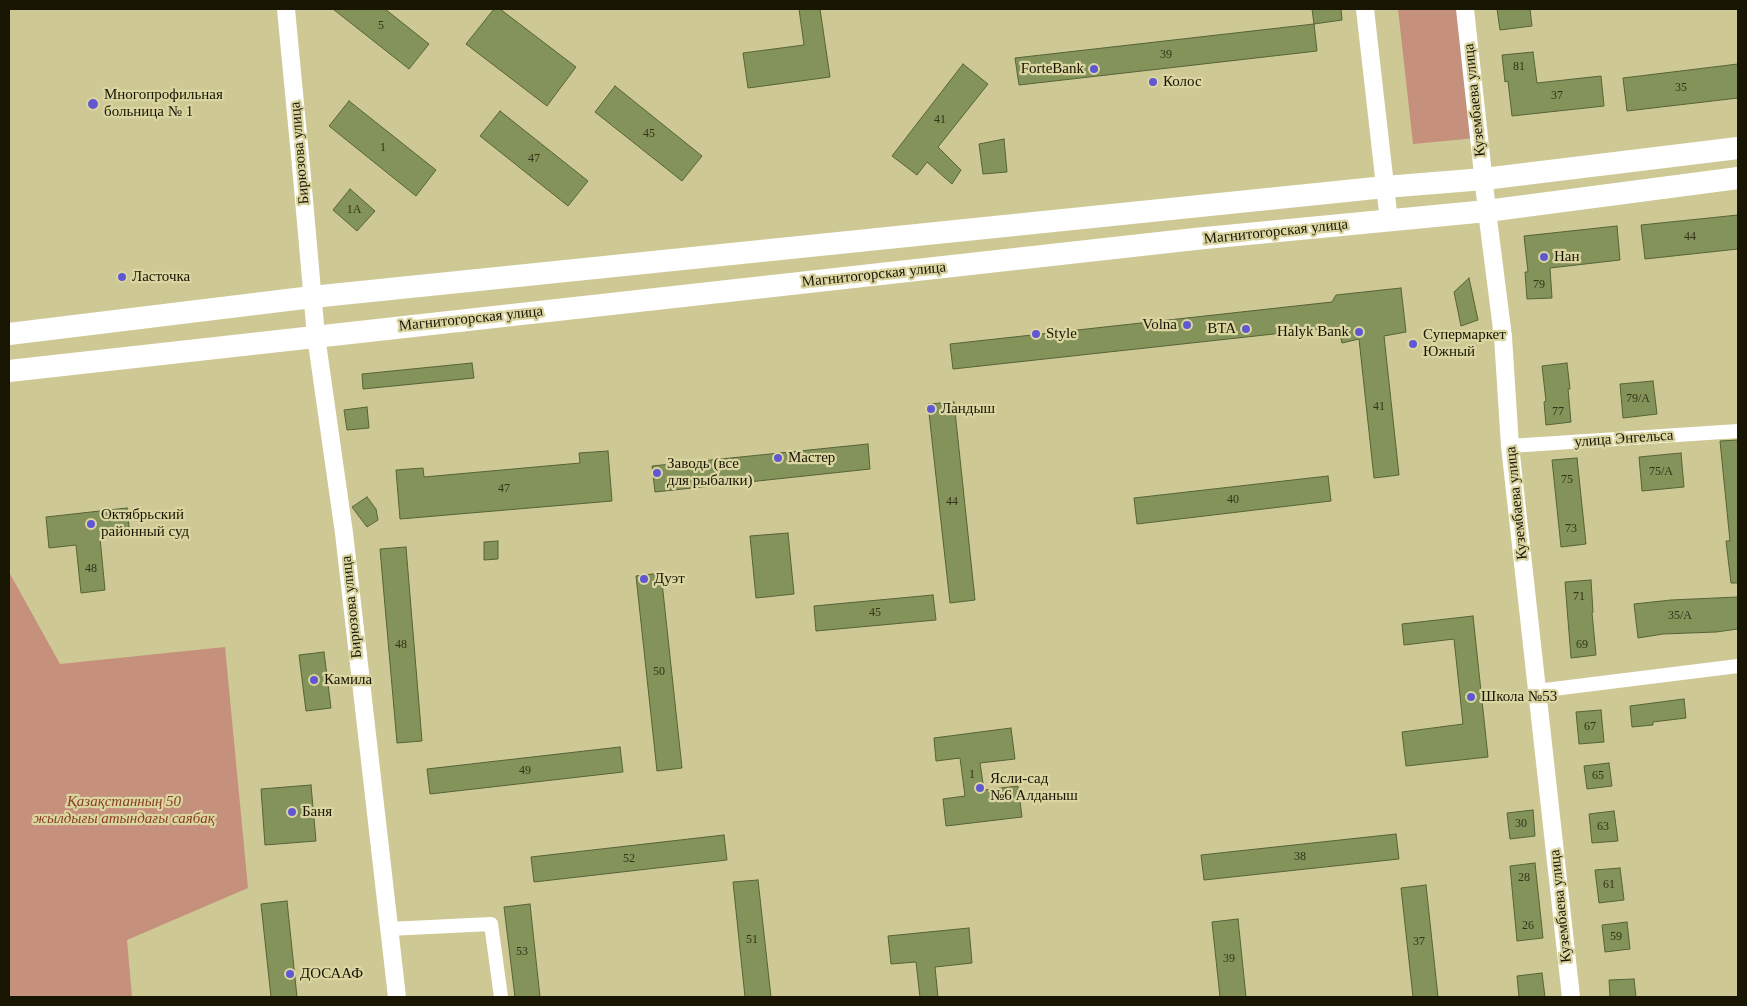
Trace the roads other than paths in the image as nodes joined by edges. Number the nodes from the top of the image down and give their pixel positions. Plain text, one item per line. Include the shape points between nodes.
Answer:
1 (286, 9) edge
2 (1365, 9) edge
3 (1465, 9) edge
4 (1738, 148) edge
5 (1738, 178) edge
6 (1484, 179) junction
7 (1385, 188) junction
8 (1487, 211) junction
9 (1389, 221) junction
10 (312, 297) junction
11 (9, 334) edge
12 (316, 336) junction
13 (9, 370) edge
14 (1738, 431) edge
15 (1510, 446) junction
16 (1738, 666) edge
17 (1537, 691) junction
18 (389, 929) junction
19 (397, 997) edge
20 (500, 997) edge
21 (1571, 997) edge

1 - 10 street, Бирюзова улица
2 - 7 street
3 - 6 street, Кузембаева улица
4 - 6 main road
5 - 8 main road, Магнитогорская улица
6 - 7 main road
6 - 8 street, Кузембаева улица
7 - 9 street
7 - 10 main road
8 - 9 main road, Магнитогорская улица
8 - 15 street, Кузембаева улица via 1503,336
9 - 12 main road, Магнитогорская улица via 1195,239
10 - 11 main road
10 - 12 street, Бирюзова улица
12 - 13 main road, Магнитогорская улица
12 - 18 street, Бирюзова улица via 344,533
14 - 15 street, улица Энгельса
15 - 17 street, Кузембаева улица
16 - 17 street
17 - 21 street, Кузембаева улица
18 - 19 street, Бирюзова улица
18 - 20 street via 491,924

